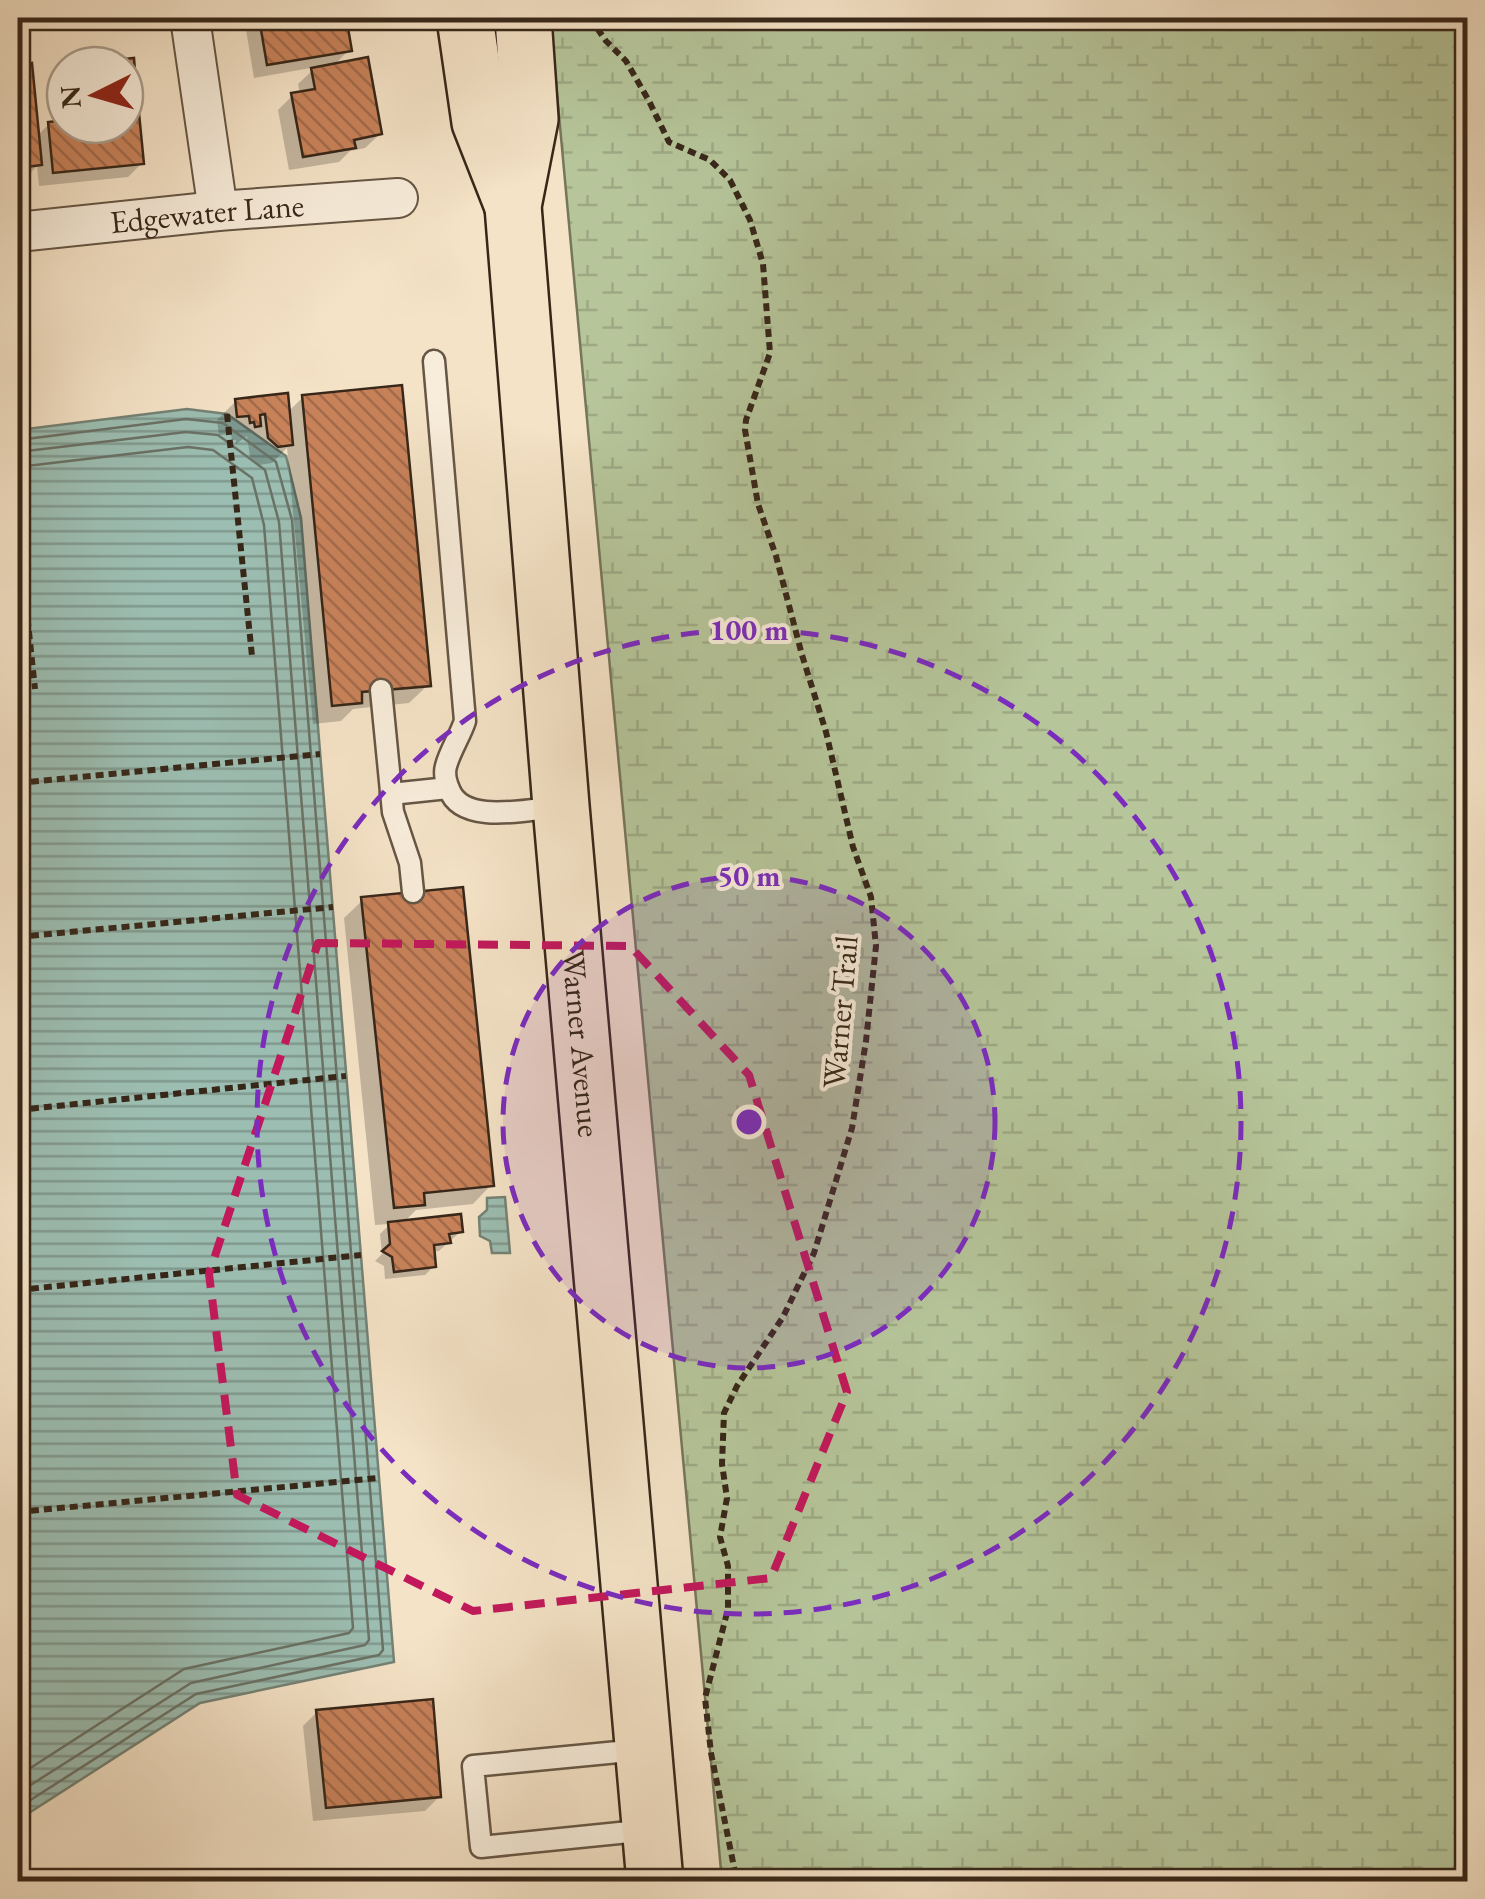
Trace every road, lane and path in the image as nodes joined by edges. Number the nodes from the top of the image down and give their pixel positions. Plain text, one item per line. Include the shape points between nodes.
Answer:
1 (190, 18) edge
2 (465, 18) edge
3 (522, 18) edge
4 (590, 18) edge
5 (398, 198) dead end
6 (513, 206) junction
7 (218, 211) junction
8 (18, 232) edge
9 (434, 361) dead end
10 (227, 414) dead end
11 (18, 528) edge
12 (252, 656) dead end
13 (35, 690) dead end
14 (381, 690) dead end
15 (320, 754) dead end
16 (18, 783) edge
17 (448, 788) junction
18 (391, 794) junction
19 (561, 806) junction
20 (413, 892) dead end
21 (333, 907) dead end
22 (18, 937) edge
23 (346, 1076) dead end
24 (18, 1110) edge
25 (361, 1255) dead end
26 (18, 1290) edge
27 (379, 1478) dead end
28 (18, 1512) edge
29 (644, 1750) junction
30 (653, 1856) edge
31 (737, 1882) edge

1 - 7 street
2 - 6 main road, Warner Avenue via 480,122
3 - 6 main road, Warner Avenue via 530,119
4 - 31 path, Warner Trail via 626,60 669,142 710,160 730,180 750,220 763,264 770,353 745,430 758,504 871,898 876,946 852,1128 814,1253 724,1413 727,1498 720,1537 728,1610 705,1698
5 - 7 street, Edgewater Lane
6 - 19 main road, Warner Avenue
7 - 8 street, Edgewater Lane
9 - 17 lane via 466,722 446,765
10 - 12 path
11 - 13 path
14 - 18 lane
15 - 16 path
17 - 18 lane
17 - 19 lane via 469,809 488,813
18 - 20 lane
19 - 29 main road, Warner Avenue
21 - 22 path
23 - 24 path
25 - 26 path
27 - 28 path
29 - 30 main road, Warner Avenue
29 - 30 lane via 473,1766 481,1847

